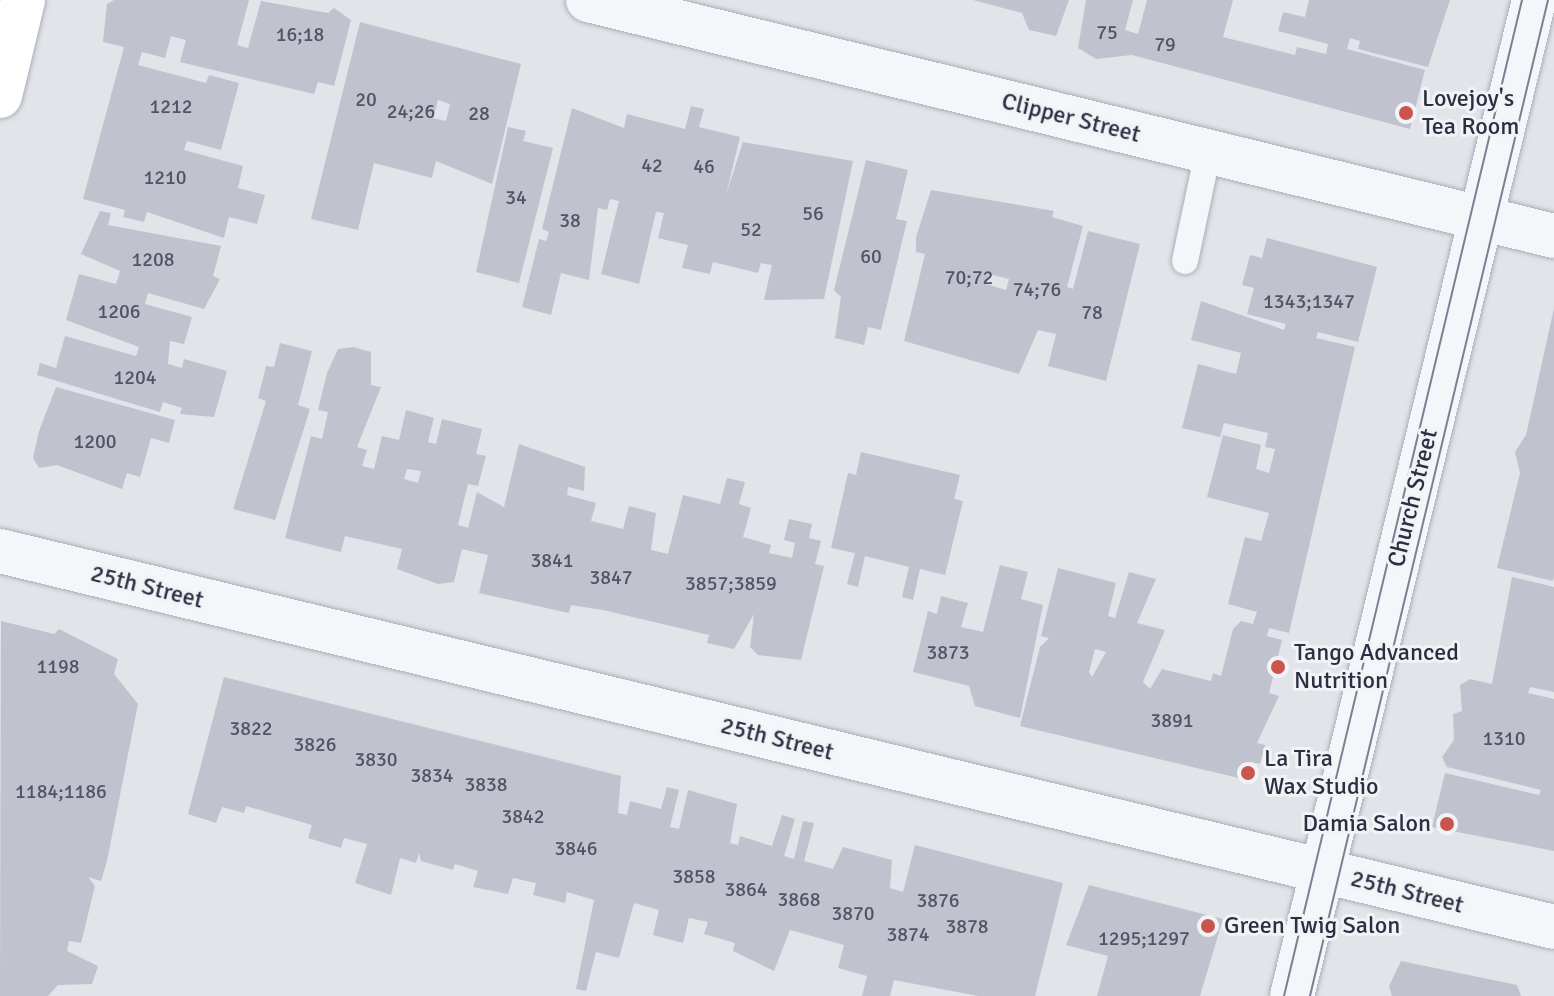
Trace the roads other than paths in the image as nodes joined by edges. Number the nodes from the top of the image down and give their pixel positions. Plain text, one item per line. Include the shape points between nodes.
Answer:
1 (23, 0) edge
2 (588, 0) edge
3 (1534, 0) edge
4 (0, 96) edge
5 (1208, 152) junction
6 (1481, 219) junction
7 (1554, 236) edge
8 (1185, 261) dead end
9 (0, 551) edge
10 (1322, 871) junction
11 (1554, 927) edge
12 (1292, 996) edge

1 - 4 main road
2 - 5 street, Clipper Street
3 - 6 street, Church Street
5 - 6 street, Clipper Street
5 - 8 lane
6 - 7 street, Clipper Street
6 - 10 street, Church Street
9 - 10 street, 25th Street
10 - 11 street, 25th Street
10 - 12 street, Church Street

